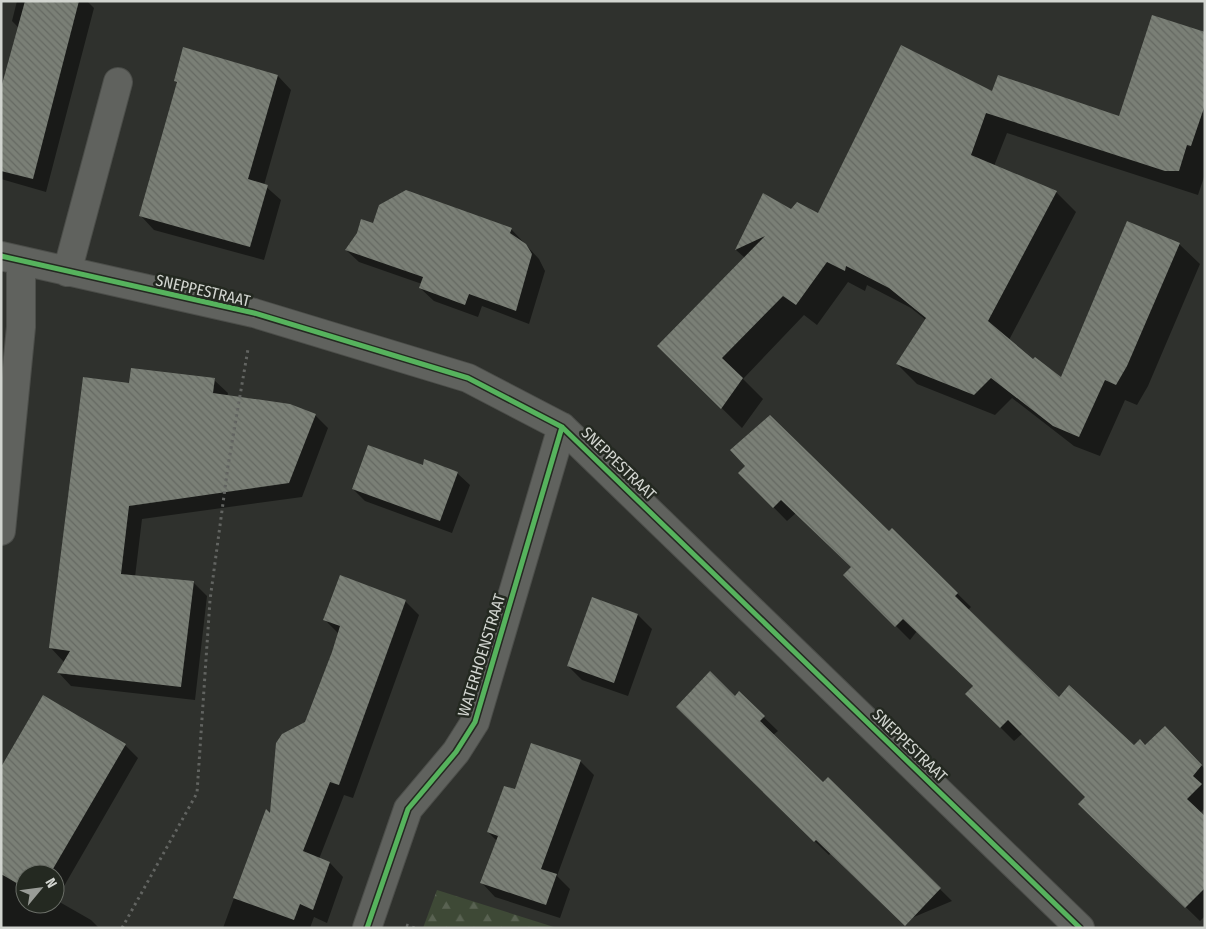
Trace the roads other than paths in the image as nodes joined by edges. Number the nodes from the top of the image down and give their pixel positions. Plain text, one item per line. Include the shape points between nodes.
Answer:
1 (118, 82) dead end
2 (11, 259) edge
3 (67, 272) junction
4 (562, 427) junction
5 (1, 531) edge
6 (367, 928) edge
7 (1080, 928) edge

1 - 3 street
2 - 3 street, SNEPPESTRAAT
2 - 5 street via 21,327
3 - 4 street, SNEPPESTRAAT via 254,314 468,378
4 - 6 street, WATERHOENSTRAAT via 475,722 456,752 408,809
4 - 7 street, SNEPPESTRAAT

